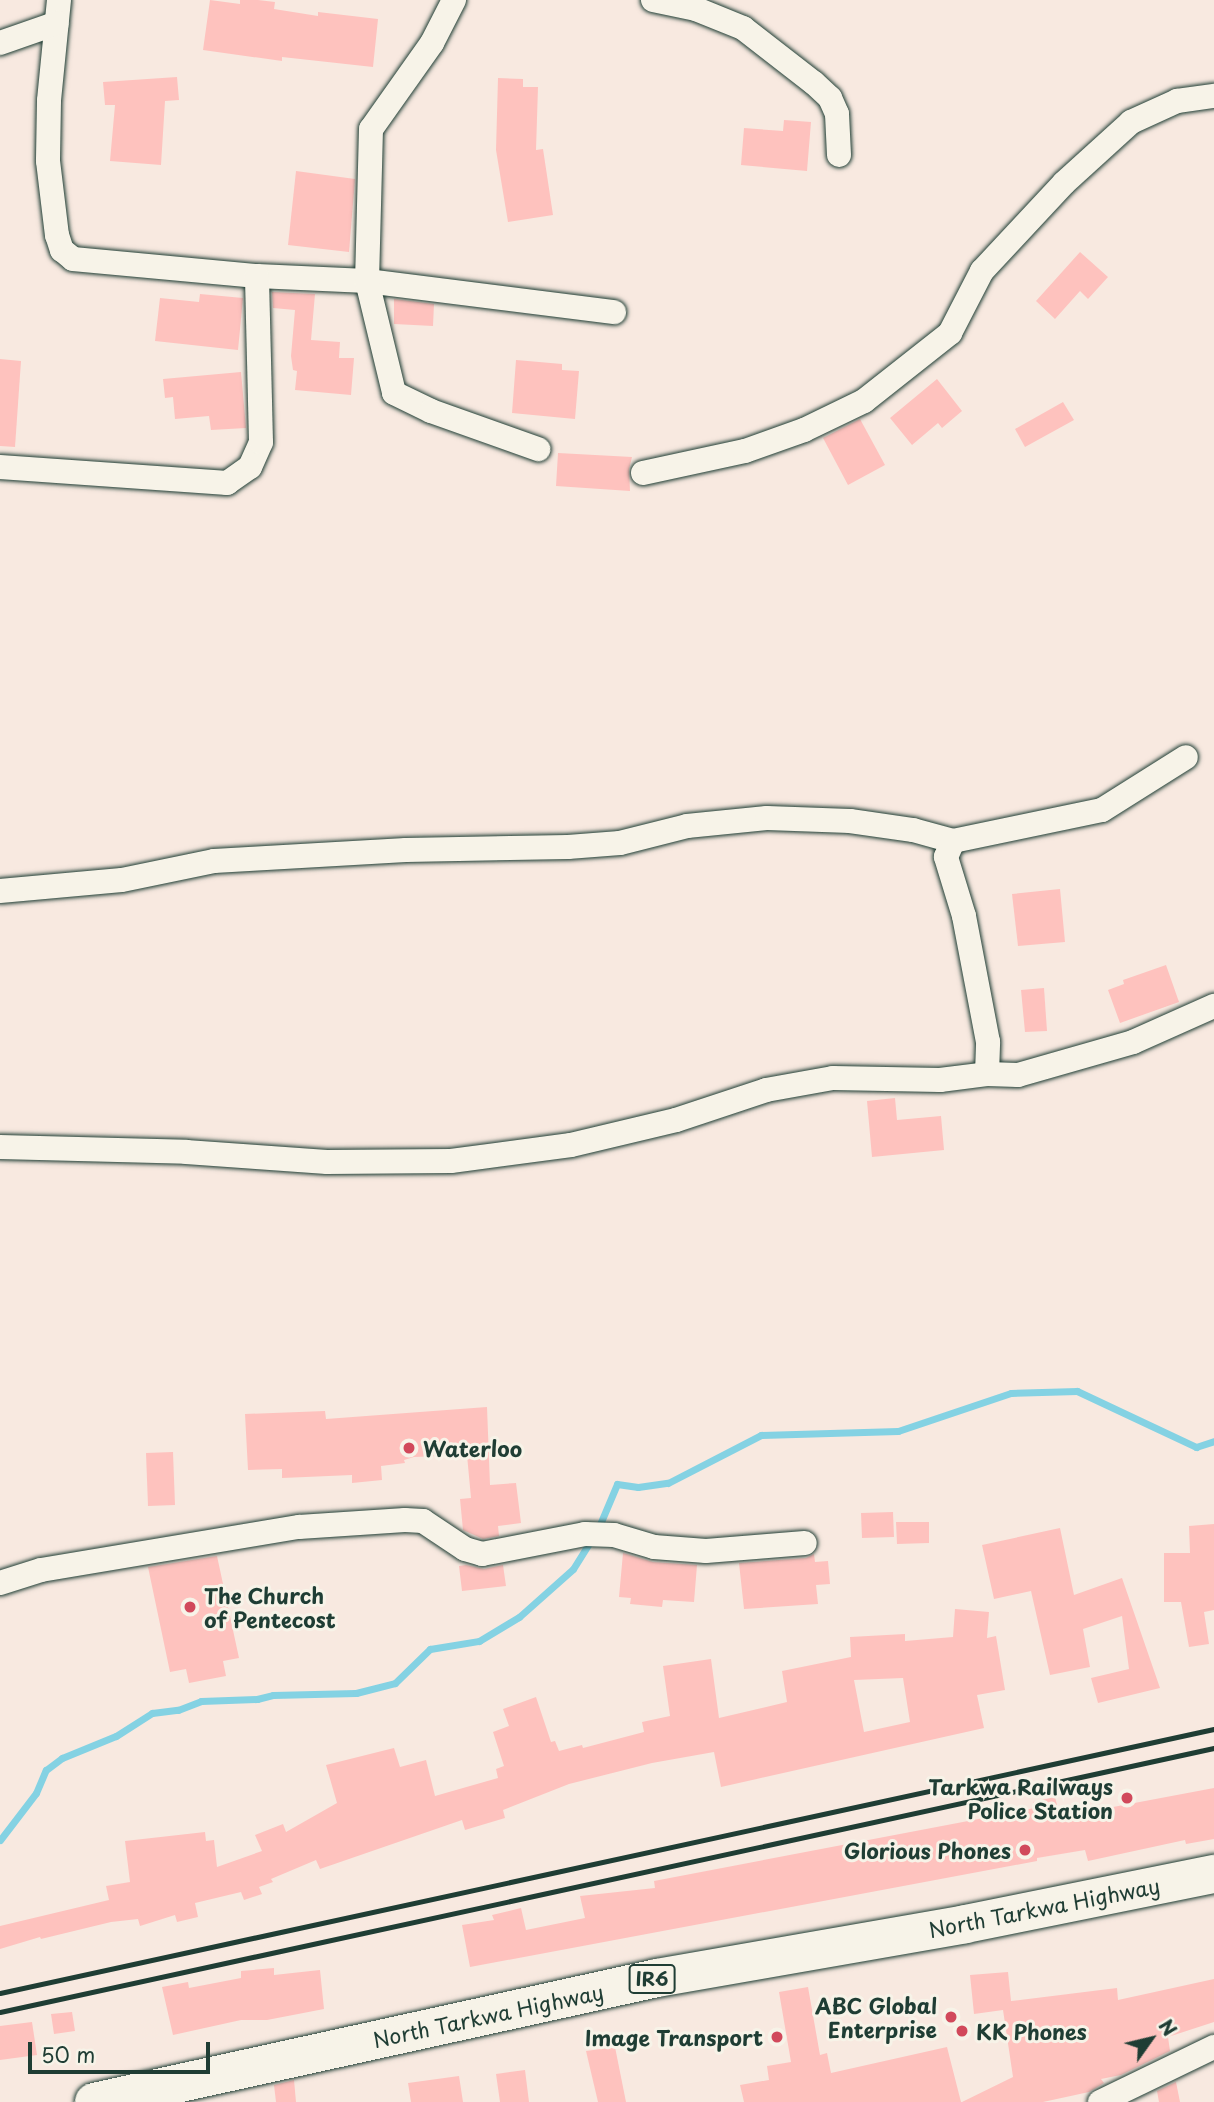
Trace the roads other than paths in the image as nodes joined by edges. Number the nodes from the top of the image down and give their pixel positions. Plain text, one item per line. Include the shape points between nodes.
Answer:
1 (454, 0) edge
2 (653, 0) edge
3 (58, 11) edge
4 (0, 43) edge
5 (1214, 96) edge
6 (839, 155) dead end
7 (257, 276) junction
8 (367, 281) junction
9 (614, 312) dead end
10 (538, 449) dead end
11 (0, 467) edge
12 (643, 473) dead end
13 (1186, 757) dead end
14 (953, 841) junction
15 (0, 891) edge
16 (1214, 1006) edge
17 (986, 1074) junction
18 (0, 1147) edge
19 (805, 1543) dead end
20 (0, 1583) edge
21 (1214, 1874) edge
22 (1214, 2047) edge
23 (93, 2102) edge
24 (1100, 2102) edge

1 - 8 street via 432,43 371,129
2 - 6 street via 696,9 743,28 814,83 830,98 837,114
3 - 4 street
3 - 7 street via 48,161 62,250 73,258
5 - 12 street via 1177,101 1131,122 1064,183 982,271 950,333 864,401 746,451
7 - 8 street
7 - 11 street via 261,442 250,467 227,482
8 - 9 street
8 - 10 street via 394,393
13 - 14 street via 1102,810
14 - 15 street via 850,821 767,818 687,826 620,843 214,861 122,880
14 - 17 street via 946,857 964,916 988,1042
16 - 17 street via 1172,1027 1094,1054 1018,1075
17 - 18 street via 940,1080 833,1078 766,1090 676,1121 571,1145 451,1161 327,1162 186,1152
19 - 20 street via 706,1551 585,1534 482,1554 465,1549 423,1521 299,1527 41,1570
21 - 23 main road, North Tarkwa Highway / IR6 via 657,1978
22 - 24 street

